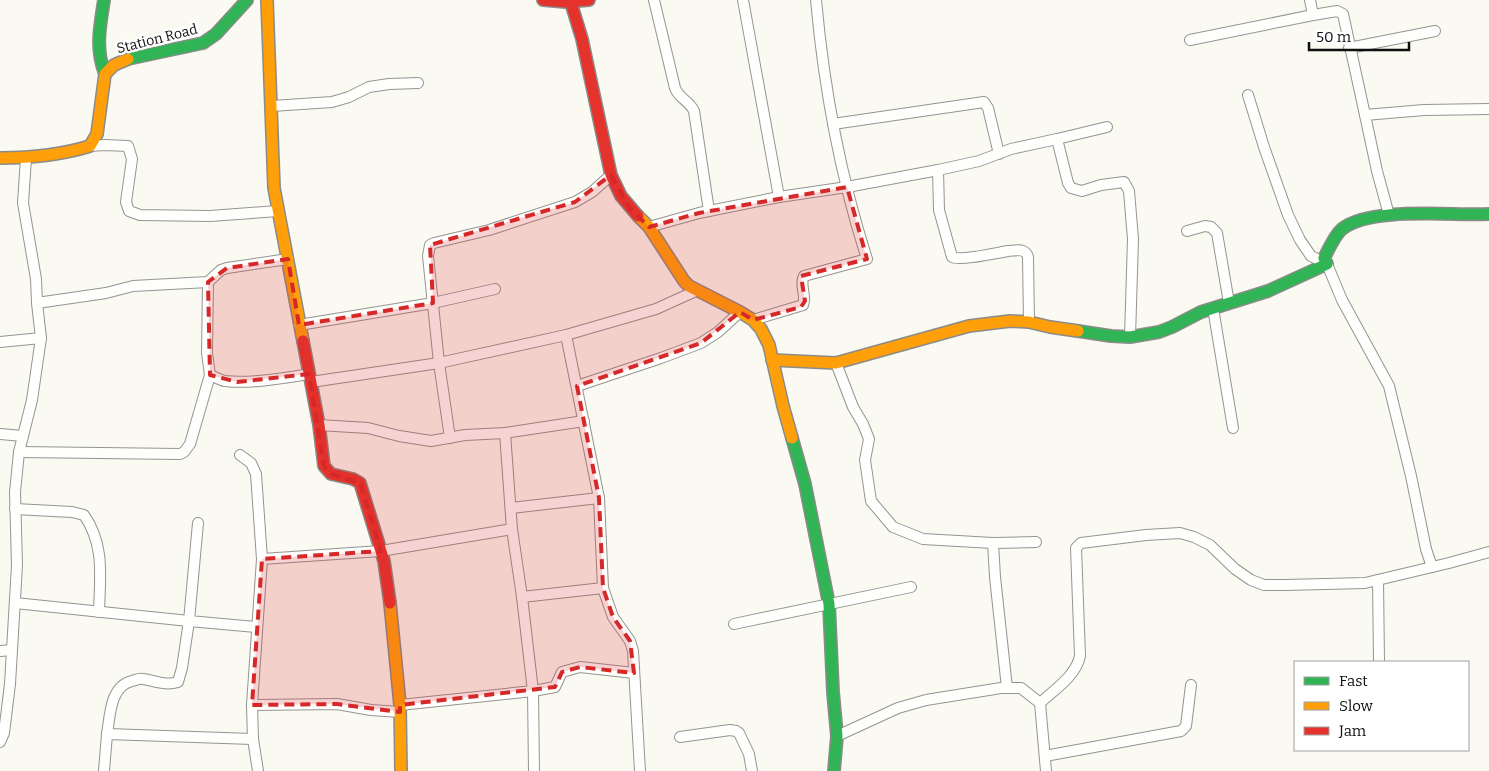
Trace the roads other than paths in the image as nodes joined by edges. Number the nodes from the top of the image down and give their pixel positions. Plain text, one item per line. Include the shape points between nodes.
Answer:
1 (104, 0) edge
2 (247, 0) edge
3 (267, 0) edge
4 (543, 0) edge
5 (589, 0) edge
6 (654, 0) edge
7 (742, 0) edge
8 (816, 0) edge
9 (1310, 0) edge
10 (571, 3) junction
11 (1313, 15) junction
12 (1435, 31) dead end
13 (1190, 40) dead end
14 (1349, 48) junction
15 (105, 74) junction
16 (418, 83) dead end
17 (1248, 95) dead end
18 (272, 106) junction
19 (1489, 109) edge
20 (1365, 115) junction
21 (833, 124) junction
22 (1107, 127) dead end
23 (1057, 139) junction
24 (90, 146) junction
25 (999, 154) junction
26 (0, 158) edge
27 (26, 158) junction
28 (938, 170) junction
29 (611, 175) junction
30 (847, 187) junction
31 (779, 197) junction
32 (278, 211) junction
33 (709, 211) junction
34 (1489, 214) edge
35 (1389, 215) junction
36 (649, 227) junction
37 (1188, 231) dead end
38 (288, 259) junction
39 (1327, 264) junction
40 (208, 282) junction
41 (495, 289) dead end
42 (698, 290) junction
43 (37, 303) junction
44 (433, 303) junction
45 (1229, 304) junction
46 (1213, 308) junction
47 (740, 312) junction
48 (753, 320) junction
49 (1029, 322) junction
50 (299, 325) junction
51 (566, 335) junction
52 (1130, 337) junction
53 (41, 338) junction
54 (0, 342) edge
55 (772, 360) junction
56 (439, 363) junction
57 (836, 363) junction
58 (210, 375) junction
59 (310, 378) junction
60 (577, 386) junction
61 (584, 421) junction
62 (319, 425) junction
63 (1233, 428) dead end
64 (505, 433) junction
65 (0, 434) edge
66 (23, 436) junction
67 (450, 438) junction
68 (19, 452) junction
69 (240, 455) dead end
70 (598, 498) junction
71 (511, 508) junction
72 (15, 509) junction
73 (198, 523) dead end
74 (512, 529) junction
75 (1036, 542) dead end
76 (993, 543) junction
77 (381, 551) junction
78 (1489, 552) edge
79 (262, 559) junction
80 (1432, 567) junction
81 (1378, 580) junction
82 (911, 587) dead end
83 (603, 588) junction
84 (522, 597) junction
85 (15, 603) junction
86 (829, 604) junction
87 (99, 612) junction
88 (189, 621) junction
89 (734, 624) dead end
90 (256, 627) junction
91 (12, 650) junction
92 (0, 651) edge
93 (1379, 661) edge
94 (634, 673) junction
95 (1191, 685) dead end
96 (1007, 688) junction
97 (533, 691) junction
98 (1040, 703) junction
99 (252, 705) junction
100 (400, 708) junction
101 (107, 734) junction
102 (837, 736) junction
103 (680, 737) dead end
104 (253, 739) junction
105 (0, 742) edge
106 (1045, 756) junction
107 (104, 771) edge
108 (258, 771) edge
109 (401, 771) edge
110 (534, 771) edge
111 (640, 771) edge
112 (752, 771) edge
113 (834, 771) edge
114 (1046, 771) edge

1 - 15 street via 98,42
2 - 15 street, Station Road via 213,38 203,44 124,60
3 - 18 street
4 - 10 street
5 - 10 street
6 - 33 street via 675,88 694,111
7 - 31 street
8 - 21 street
9 - 11 street
10 - 29 street
11 - 13 street
11 - 14 street via 1337,11 1342,14
12 - 14 street
14 - 20 street
15 - 24 street via 97,134
16 - 18 street via 369,87 332,102
17 - 39 street via 1288,215 1311,256
18 - 32 street via 274,188
19 - 20 street
20 - 35 street
21 - 25 street via 984,102
21 - 30 street
22 - 23 street
23 - 25 street
23 - 52 street via 1071,188 1082,191 1124,182 1129,190 1133,245
24 - 27 street
24 - 32 street via 128,146 132,159 126,202 128,211 140,215 210,216
25 - 28 street
26 - 27 street
27 - 43 street via 23,203
28 - 30 street
28 - 49 street via 939,210 952,257 961,259 1017,250 1027,253
29 - 36 street via 629,207
29 - 44 street via 575,202 430,245 428,256
30 - 31 street
30 - 48 street via 867,259 804,276 803,305
31 - 33 street
32 - 38 street
33 - 36 street
34 - 35 street
35 - 39 street via 1354,222 1343,229 1324,258
36 - 42 street via 684,282
37 - 45 street via 1205,226 1215,229
38 - 40 street via 227,268
38 - 50 street
39 - 45 street via 1268,291
39 - 80 street via 1342,300 1389,386
40 - 43 street via 132,286
40 - 58 street via 207,353
41 - 44 street
42 - 47 street
42 - 51 street via 656,308
43 - 53 street
44 - 50 street
44 - 56 street
45 - 46 street
46 - 52 street via 1159,332
46 - 63 street
47 - 48 street
47 - 60 street via 700,343
48 - 55 street via 769,345
49 - 52 street
49 - 57 street via 978,324
50 - 59 street
51 - 56 street
51 - 60 street
53 - 54 street
53 - 66 street
55 - 57 street
55 - 86 street via 805,484
56 - 59 street
56 - 67 street
57 - 76 street via 869,439 865,460 871,501 893,527 923,539
58 - 59 street via 237,382
58 - 68 street via 190,444 180,454
59 - 62 street
60 - 61 street
61 - 64 street
61 - 70 street
62 - 67 street via 368,428 432,441
62 - 77 street via 324,466 331,474 360,483
64 - 67 street
64 - 71 street
65 - 66 street
66 - 68 street
68 - 72 street
69 - 79 street via 251,464 256,474
70 - 71 street
70 - 83 street
71 - 74 street
72 - 85 street
72 - 87 street via 84,515 92,527 100,559
73 - 88 street
74 - 77 street
74 - 84 street
75 - 76 street
76 - 96 street
77 - 79 street
77 - 100 street via 392,621
78 - 80 street
79 - 90 street
80 - 81 street
81 - 93 street
81 - 98 street via 1264,585 1235,570 1210,545 1180,533 1081,543 1076,548 1079,663
82 - 86 street
83 - 84 street
83 - 94 street via 614,617 630,640
84 - 97 street
85 - 87 street
85 - 91 street
86 - 89 street
86 - 102 street
87 - 88 street
88 - 90 street
88 - 101 street via 178,682 164,684 141,678 125,682 112,703
90 - 99 street
91 - 92 street
91 - 105 street via 4,733
94 - 97 street via 580,668 562,672 555,687
94 - 111 street
95 - 106 street via 1186,726 1181,731
96 - 98 street via 1021,688
96 - 102 street via 926,700 898,708
97 - 100 street
97 - 110 street
98 - 106 street
99 - 100 street via 337,704 371,710
99 - 104 street
100 - 109 street
101 - 104 street
101 - 107 street
102 - 113 street
103 - 112 street via 736,731 749,754
104 - 108 street
106 - 114 street

